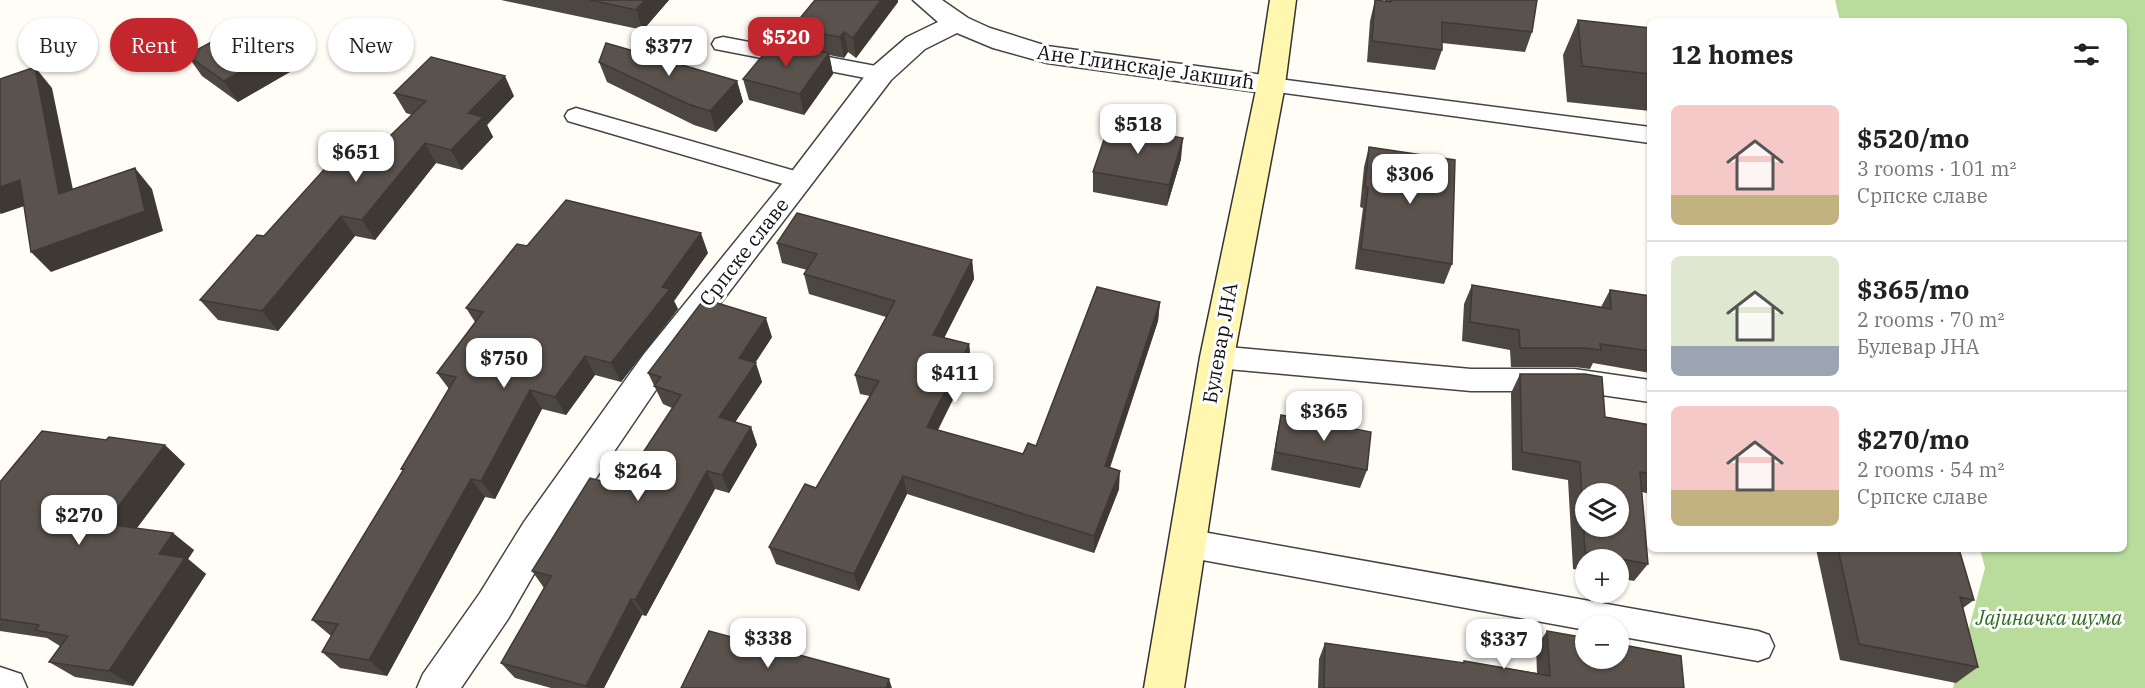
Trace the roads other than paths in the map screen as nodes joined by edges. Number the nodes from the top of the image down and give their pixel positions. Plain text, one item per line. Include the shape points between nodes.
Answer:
1 (926, 0) edge
2 (1283, 0) edge
3 (957, 23) junction
4 (723, 44) dead end
5 (881, 74) junction
6 (1271, 84) junction
7 (576, 116) dead end
8 (1647, 135) edge
9 (800, 181) junction
10 (1217, 357) junction
11 (1647, 392) edge
12 (1186, 543) junction
13 (1758, 646) dead end
14 (0, 686) edge
15 (7, 688) edge
16 (438, 688) edge
17 (1164, 688) edge

1 - 3 street, Ане Глинскаје Јакшић
2 - 6 main road, Булевар ЈНА
3 - 5 street, Српске славе via 916,43
3 - 6 street, Ане Глинскаје Јакшић via 1007,44 1070,60
4 - 5 lane
5 - 9 street, Српске славе
6 - 8 lane
6 - 10 main road, Булевар ЈНА
7 - 9 lane
9 - 16 street, Српске славе via 656,363 543,525
10 - 11 lane via 1471,381 1574,381
10 - 12 main road, Булевар ЈНА
12 - 13 lane
12 - 17 main road, Булевар ЈНА
14 - 15 street

